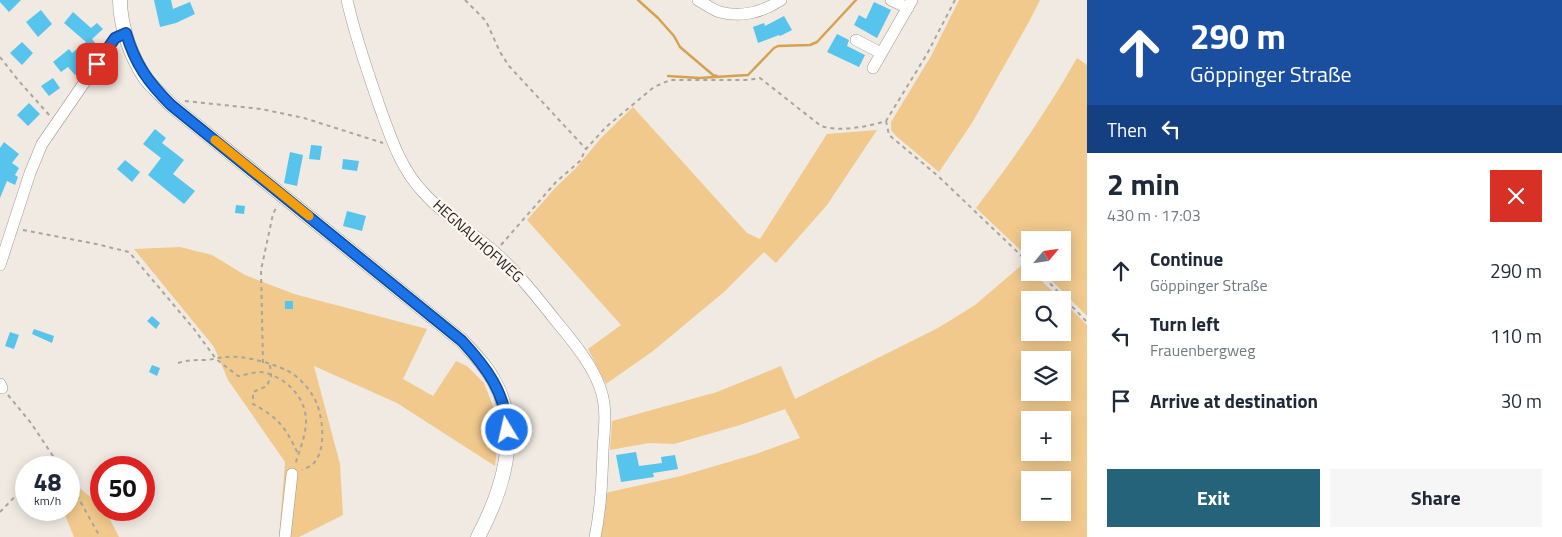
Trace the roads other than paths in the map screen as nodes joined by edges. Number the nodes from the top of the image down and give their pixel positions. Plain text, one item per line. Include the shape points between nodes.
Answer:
1 (120, 0) edge
2 (348, 0) edge
3 (698, 0) edge
4 (782, 0) edge
5 (891, 0) edge
6 (764, 4) edge
7 (910, 4) edge
8 (126, 33) junction
9 (856, 40) dead end
10 (881, 53) junction
11 (873, 68) dead end
12 (1, 261) edge
13 (292, 474) road end
14 (285, 537) edge
15 (478, 537) edge
16 (595, 537) edge

1 - 8 main road
2 - 16 street, HEGNAUHOFWEG via 392,143 406,168 423,192 461,227 495,252 527,284 571,340 596,379 602,395 605,421
3 - 6 street via 719,12 745,14 755,13
4 - 6 street
5 - 7 street
7 - 10 street
8 - 12 street via 115,38 39,151
8 - 15 main road via 131,50 147,79 171,105 462,341 496,383 507,417 505,468 497,496
9 - 10 street
10 - 11 street
13 - 14 street

